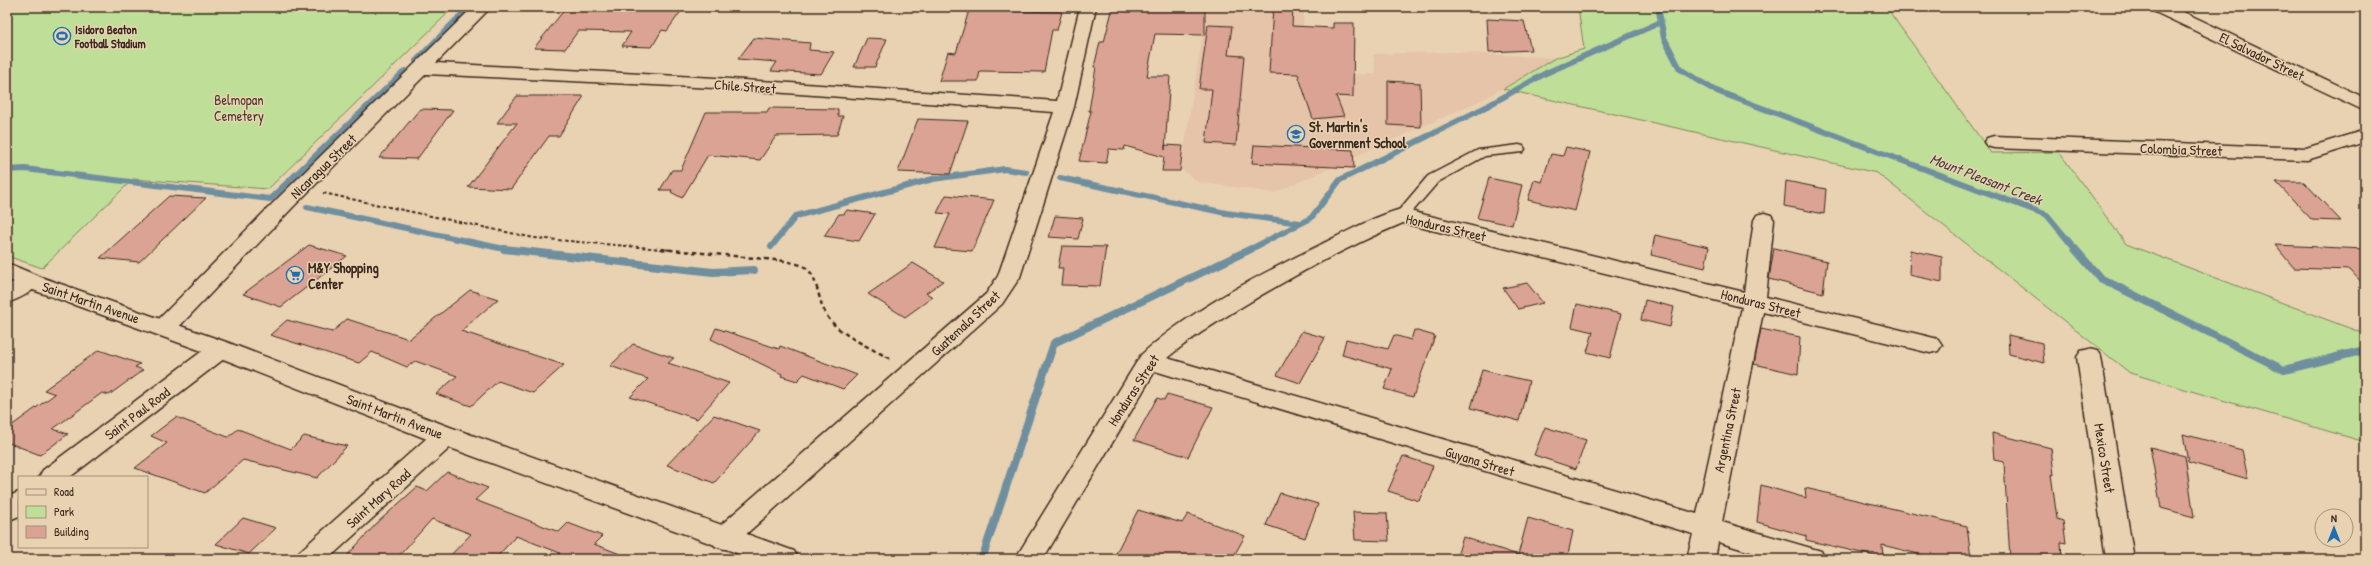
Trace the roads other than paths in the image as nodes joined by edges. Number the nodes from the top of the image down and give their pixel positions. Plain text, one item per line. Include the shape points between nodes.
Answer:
1 (483, 7) edge
2 (1088, 7) edge
3 (2160, 7) edge
4 (424, 68) junction
5 (2365, 105) edge
6 (1065, 107) junction
7 (2365, 136) edge
8 (1994, 142) dead end
9 (1519, 149) dead end
10 (1400, 216) junction
11 (1764, 220) dead end
12 (7, 270) edge
13 (30, 281) junction
14 (7, 296) edge
15 (1754, 301) junction
16 (164, 328) junction
17 (1930, 346) dead end
18 (221, 349) junction
19 (2089, 357) dead end
20 (1149, 361) junction
21 (446, 436) junction
22 (53, 476) edge
23 (18, 503) edge
24 (7, 511) edge
25 (1706, 529) junction
26 (724, 538) junction
27 (310, 559) edge
28 (784, 559) edge
29 (1029, 559) edge
30 (1701, 559) edge
31 (1811, 559) edge
32 (2120, 559) edge

1 - 4 street, Nicaragua Street
2 - 6 street, Guatemala Street
3 - 5 street, El Salvador Street
4 - 6 street, Chile Street
4 - 16 street, Nicaragua Street via 300,188
6 - 26 street, Guatemala Street via 1006,282 994,299
7 - 8 street, Colombia Street via 2307,154
9 - 10 lane via 1482,153 1433,179
10 - 15 street, Honduras Street
10 - 20 street, Honduras Street via 1345,239 1270,280 1168,342
11 - 15 street, Argentina Street
12 - 13 street, Saint Martin Avenue
13 - 14 street
13 - 16 street, Saint Martin Avenue
15 - 17 street, Honduras Street
15 - 25 street, Argentina Street
16 - 18 street, Saint Martin Avenue
18 - 21 street, Saint Martin Avenue
18 - 22 street, Saint Paul Road
19 - 32 street, Mexico Street
20 - 25 street, Guyana Street
20 - 29 street, Honduras Street
21 - 26 street, Saint Martin Avenue
21 - 27 street, Saint Mary Road
23 - 24 street
25 - 30 street, Argentina Street
25 - 31 street, Guyana Street
26 - 28 street, Saint Martin Avenue

